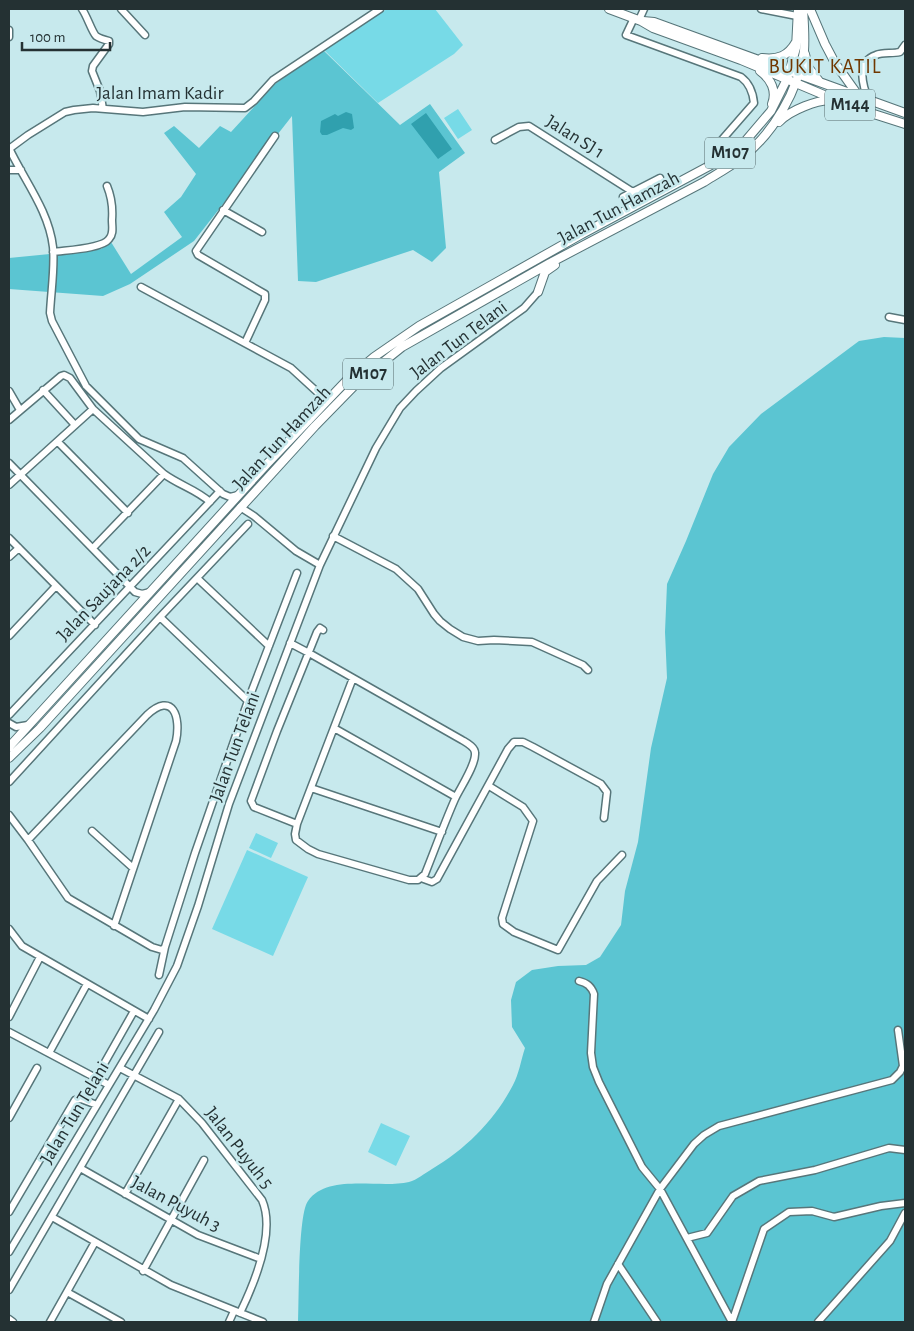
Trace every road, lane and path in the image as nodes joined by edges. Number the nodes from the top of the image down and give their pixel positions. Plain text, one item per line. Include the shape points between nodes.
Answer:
1 (82, 9) edge
2 (120, 9) edge
3 (380, 9) edge
4 (609, 9) edge
5 (644, 9) edge
6 (761, 9) edge
7 (803, 9) edge
8 (810, 9) edge
9 (797, 12) edge
10 (638, 20) junction
11 (9, 30) edge
12 (145, 35) dead end
13 (9, 38) edge
14 (797, 40) junction
15 (905, 45) edge
16 (804, 50) junction
17 (742, 58) junction
18 (790, 71) junction
19 (798, 74) junction
20 (787, 80) junction
21 (795, 83) junction
22 (824, 85) junction
23 (861, 98) junction
24 (869, 101) junction
25 (103, 108) junction
26 (856, 108) junction
27 (905, 113) edge
28 (905, 124) edge
29 (760, 125) junction
30 (275, 136) dead end
31 (495, 140) dead end
32 (9, 149) edge
33 (713, 150) dead end
34 (751, 150) junction
35 (9, 170) edge
36 (21, 170) junction
37 (660, 178) dead end
38 (106, 186) dead end
39 (634, 193) junction
40 (623, 197) dead end
41 (648, 199) junction
42 (634, 206) junction
43 (223, 210) junction
44 (262, 232) dead end
45 (591, 242) junction
46 (53, 252) junction
47 (141, 287) dead end
48 (538, 292) junction
49 (482, 300) junction
50 (890, 317) dead end
51 (905, 320) edge
52 (245, 343) junction
53 (75, 367) junction
54 (67, 376) junction
55 (43, 390) junction
56 (9, 391) edge
57 (327, 401) junction
58 (93, 409) junction
59 (20, 410) junction
60 (9, 420) edge
61 (75, 425) junction
62 (58, 442) junction
63 (9, 463) edge
64 (164, 474) junction
65 (20, 475) junction
66 (9, 485) edge
67 (221, 493) junction
68 (238, 495) junction
69 (210, 502) junction
70 (240, 507) junction
71 (224, 511) junction
72 (128, 513) junction
73 (248, 524) dead end
74 (333, 536) junction
75 (9, 538) edge
76 (19, 548) junction
77 (93, 548) junction
78 (9, 557) edge
79 (320, 565) junction
80 (297, 574) dead end
81 (197, 578) junction
82 (56, 586) junction
83 (133, 590) junction
84 (150, 592) junction
85 (135, 608) junction
86 (160, 617) junction
87 (95, 625) junction
88 (323, 630) dead end
89 (9, 636) edge
90 (290, 643) junction
91 (269, 646) junction
92 (309, 653) junction
93 (588, 670) dead end
94 (353, 678) junction
95 (248, 701) junction
96 (9, 715) edge
97 (10, 724) edge
98 (29, 725) junction
99 (40, 728) junction
100 (334, 728) junction
101 (10, 745) edge
102 (9, 758) edge
103 (9, 762) edge
104 (9, 782) edge
105 (489, 786) junction
106 (311, 788) junction
107 (456, 797) junction
108 (9, 815) edge
109 (604, 818) dead end
110 (297, 824) junction
111 (92, 831) dead end
112 (442, 832) junction
113 (28, 840) junction
114 (622, 855) dead end
115 (133, 868) junction
116 (422, 878) junction
117 (114, 926) junction
118 (9, 929) edge
119 (165, 947) junction
120 (40, 957) junction
121 (159, 975) dead end
122 (579, 981) dead end
123 (87, 984) junction
124 (134, 1011) junction
125 (9, 1017) edge
126 (148, 1019) junction
127 (898, 1030) dead end
128 (9, 1032) edge
129 (159, 1032) dead end
130 (49, 1053) junction
131 (38, 1068) dead end
132 (120, 1068) junction
133 (134, 1075) junction
134 (96, 1078) junction
135 (109, 1085) junction
136 (179, 1099) junction
137 (97, 1105) junction
138 (9, 1118) edge
139 (905, 1150) edge
140 (204, 1160) dead end
141 (80, 1168) junction
142 (660, 1189) junction
143 (125, 1194) junction
144 (905, 1203) edge
145 (9, 1212) edge
146 (905, 1214) edge
147 (52, 1217) junction
148 (171, 1220) junction
149 (687, 1238) junction
150 (95, 1242) junction
151 (9, 1252) edge
152 (261, 1259) junction
153 (618, 1264) junction
154 (143, 1271) junction
155 (9, 1290) edge
156 (67, 1292) junction
157 (237, 1312) junction
158 (9, 1319) edge
159 (13, 1322) edge
160 (50, 1322) edge
161 (121, 1322) edge
162 (229, 1322) edge
163 (263, 1322) edge
164 (594, 1322) edge
165 (657, 1322) edge
166 (818, 1322) edge

1 - 25 street via 92,30 109,44 92,71
2 - 12 street
3 - 25 street, Jalan Imam Kadir via 273,80 245,108 143,112
4 - 10 main road, M144
5 - 10 street
6 - 9 street
7 - 16 main road, M107
8 - 23 main road via 835,63
9 - 14 main road, M107
10 - 17 main road, M144 via 654,22
10 - 33 street via 626,36 741,77 751,90 754,103
11 - 13 street
14 - 17 main road via 782,57
14 - 18 main road, M107
15 - 24 street via 900,52 877,54 866,63 862,80
16 - 19 main road, M107
16 - 22 main road via 812,74
17 - 18 main road, M144
17 - 20 main road, M144
17 - 29 main road via 769,79 774,92
18 - 19 main road, M144
18 - 20 main road, M107
19 - 21 main road, M107
19 - 22 main road, M144
20 - 21 main road, M144
20 - 29 main road, Jalan Tun Hamzah / M107
21 - 26 main road, M144
21 - 34 main road, Jalan Tun Hamzah / M107 via 781,113
22 - 23 main road, M144
23 - 24 main road, M144
24 - 27 main road, M144
25 - 32 street, Jalan Imam Kadir via 65,112
26 - 28 main road, M144
26 - 34 main road via 829,100 789,113 762,143
29 - 41 main road, Jalan Tun Hamzah / M107 via 731,153
30 - 43 street
31 - 39 street, Jalan SJ 1 via 519,127 529,126
32 - 36 street
34 - 45 main road, Jalan Tun Hamzah / M107 via 721,172
35 - 36 street
36 - 46 street via 44,216
37 - 39 street
38 - 46 street via 113,210 109,240 101,246
39 - 40 street
39 - 41 street, Jalan SJ 1
39 - 42 street
41 - 42 main road, Jalan Tun Hamzah / M107
42 - 57 main road, Jalan Tun Hamzah / M107 via 400,337 354,373
43 - 44 street
43 - 52 street via 196,251 265,294
45 - 48 main road via 545,272
45 - 49 main road, Jalan Tun Hamzah / M107
46 - 53 street via 50,313
47 - 52 street
48 - 49 main road via 539,286 532,278
48 - 74 street, Jalan Tun Telani via 524,308 441,368 400,408 376,448
49 - 70 main road, Jalan Tun Hamzah / M107 via 402,347 357,383
50 - 51 street
52 - 57 street via 291,368
53 - 54 street
53 - 67 street via 86,386 139,439 183,458
54 - 55 street via 61,376
54 - 58 street
55 - 59 street
55 - 61 street
56 - 59 street
57 - 68 main road, Jalan Tun Hamzah / M107
58 - 61 street
58 - 64 street
59 - 60 street
61 - 62 street
62 - 65 street
62 - 72 street
63 - 65 street
64 - 69 street
64 - 72 street
65 - 66 street
65 - 77 street
67 - 68 street via 230,497
67 - 69 street, Jalan Saujana 2/2
67 - 71 street
68 - 71 main road, Jalan Tun Hamzah / M107
69 - 83 street, Jalan Saujana 2/2
70 - 79 street via 296,551
70 - 99 main road, Jalan Tun Hamzah / M107
71 - 84 main road, Jalan Tun Hamzah / M107
72 - 77 street
73 - 81 street
74 - 79 street, Jalan Tun Telani
74 - 93 street via 396,569 418,589 440,621 463,637 478,641 532,642
75 - 76 street
76 - 78 street
76 - 82 street
77 - 83 street
79 - 90 street, Jalan Tun Telani
80 - 91 street
81 - 86 street
81 - 91 street
82 - 87 street
82 - 89 street
83 - 84 street via 142,594
83 - 85 street
83 - 87 street, Jalan Saujana 2/2
84 - 85 main road, Jalan Tun Hamzah / M107
85 - 98 main road, Jalan Tun Hamzah / M107
86 - 95 street
86 - 104 street
87 - 96 street, Jalan Saujana 2/2
88 - 92 street via 319,629
90 - 92 street
90 - 126 street, Jalan Tun Telani via 229,804 177,966
91 - 95 street
92 - 94 street
92 - 110 street via 251,801 254,807
94 - 100 street
94 - 107 street via 473,748 475,756
95 - 119 street
97 - 98 street
97 - 101 street via 14,734
98 - 101 main road, Jalan Tun Hamzah / M107
99 - 102 main road, Jalan Tun Hamzah / M107
99 - 103 main road
100 - 106 street
100 - 107 street
105 - 109 street via 511,745 523,742 601,784 606,792
105 - 114 street via 523,807 533,821 502,918 503,924 514,932 558,950 597,881
105 - 116 street via 438,878 432,882
106 - 110 street
106 - 112 street
107 - 112 street
108 - 113 street
110 - 116 street via 296,840 308,850 409,880
111 - 115 street
112 - 116 street
113 - 115 street via 147,715 164,704 176,716 178,733
113 - 117 street via 68,898
115 - 117 street
117 - 119 street via 157,950
118 - 120 street via 22,946
119 - 121 street
120 - 123 street
120 - 125 street
122 - 142 street via 586,983 594,994 590,1053 593,1067 642,1167
123 - 124 street
123 - 130 street
124 - 126 street
124 - 134 street
126 - 132 street, Jalan Tun Telani
127 - 142 street via 903,1066 892,1080 719,1126 694,1144
128 - 130 street
129 - 133 street
130 - 134 street
131 - 138 street
132 - 133 street, Jalan Puyuh 5
132 - 135 street, Jalan Tun Telani
133 - 136 street, Jalan Puyuh 5
133 - 141 street
134 - 135 street
135 - 137 street, Jalan Tun Telani
136 - 143 street
136 - 152 street, Jalan Puyuh 5 via 202,1123 262,1200 266,1223
137 - 145 street via 81,1098 75,1100
137 - 151 street, Jalan Tun Telani
139 - 149 street via 889,1148 814,1170 759,1181 733,1196 707,1232
140 - 148 street
141 - 143 street, Jalan Puyuh 3
141 - 147 street
142 - 149 street
142 - 153 street
143 - 148 street, Jalan Puyuh 3
144 - 149 street via 834,1217 812,1211 789,1212 764,1229 732,1322
146 - 166 street via 890,1240
147 - 150 street
147 - 155 street
148 - 152 street, Jalan Puyuh 3 via 198,1235
148 - 154 street
150 - 154 street
150 - 156 street
152 - 157 street, Jalan Puyuh 5 via 253,1286
153 - 164 street via 607,1284
153 - 165 street
154 - 157 street
156 - 160 street
156 - 161 street
157 - 162 street, Jalan Puyuh 5
157 - 163 street
158 - 159 street

